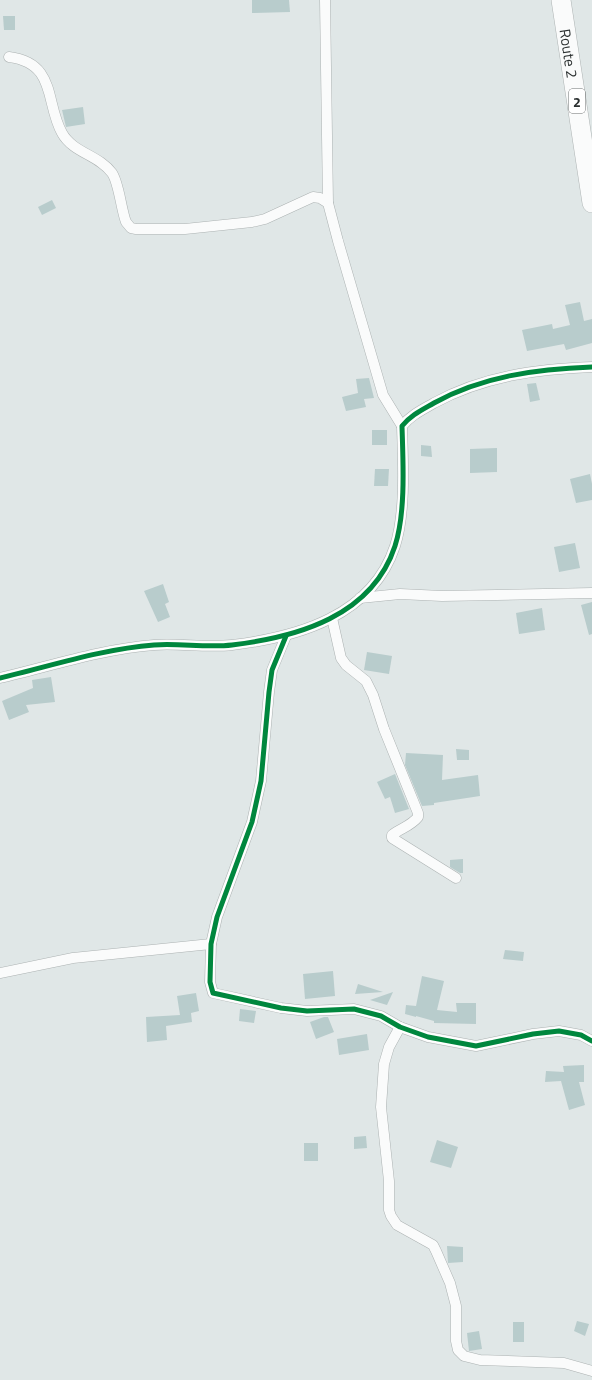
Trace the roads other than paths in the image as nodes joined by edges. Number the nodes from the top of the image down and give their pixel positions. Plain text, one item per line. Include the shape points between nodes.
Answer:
1 (325, 0) edge
2 (561, 0) edge
3 (9, 57) dead end
4 (328, 202) junction
5 (592, 203) edge
6 (592, 367) edge
7 (402, 426) junction
8 (592, 593) edge
9 (360, 598) junction
10 (332, 618) junction
11 (286, 636) junction
12 (0, 678) edge
13 (456, 878) dead end
14 (211, 944) junction
15 (0, 973) edge
16 (400, 1027) junction
17 (592, 1041) edge
18 (592, 1371) edge

1 - 4 street
2 - 5 highway, Route 2 / 2
3 - 4 street via 21,59 38,69 51,95 62,133 76,149 98,161 113,174 126,222 131,228 185,230 239,223 265,218 313,197
4 - 7 street via 383,395
6 - 7 street via 554,368 496,378 464,388 411,416
7 - 9 street via 403,472 397,536 378,582
8 - 9 street via 442,596 400,594
9 - 10 street
10 - 11 street
10 - 13 street via 341,658 366,681 373,695 418,813 410,825 397,831 392,838
11 - 12 street via 231,646 154,645 124,648
11 - 14 street via 276,657 271,677 261,781 252,822 217,917
14 - 15 street via 73,958
14 - 16 street via 211,989 215,994 281,1008 354,1009 381,1016
16 - 17 street via 428,1037 476,1046 559,1031 581,1035
16 - 18 street via 389,1047 384,1064 381,1107 389,1181 389,1210 397,1225 432,1245 436,1251 450,1283 456,1306 458,1350 464,1356 480,1360 564,1362

